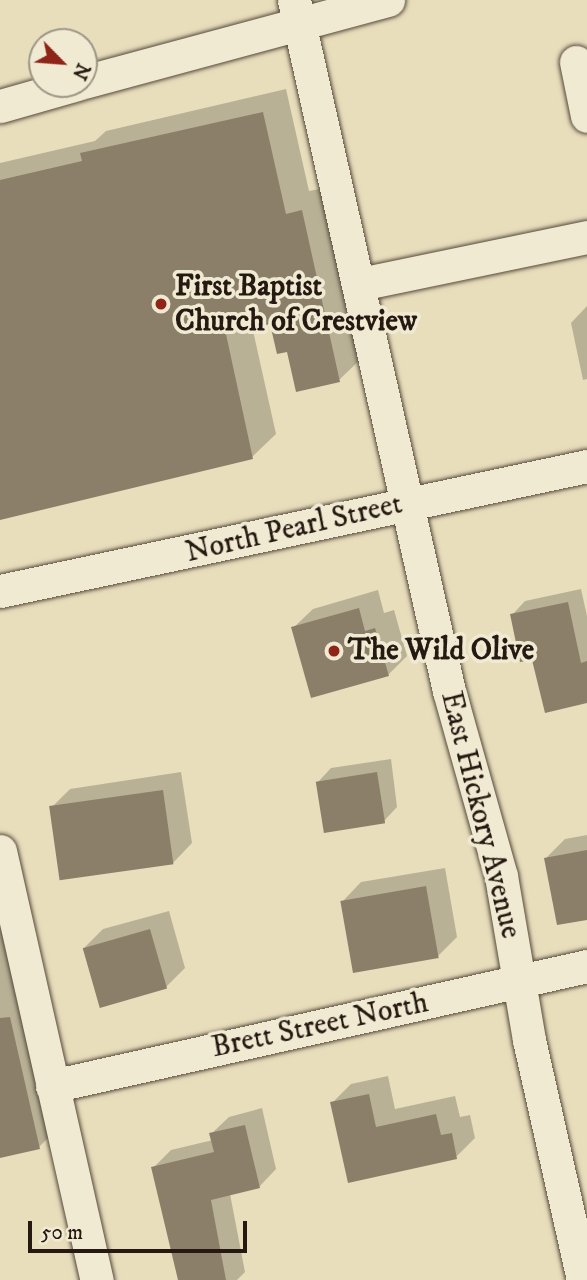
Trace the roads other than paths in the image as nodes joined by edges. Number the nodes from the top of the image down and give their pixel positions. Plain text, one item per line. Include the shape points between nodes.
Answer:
1 (388, 0) edge
2 (297, 11) edge
3 (576, 62) dead end
4 (98, 77) edge
5 (28, 98) edge
6 (0, 106) edge
7 (587, 116) edge
8 (587, 237) edge
9 (360, 284) junction
10 (587, 466) edge
11 (406, 504) junction
12 (0, 591) edge
13 (0, 851) edge
14 (587, 966) edge
15 (521, 981) junction
16 (52, 1086) junction
17 (97, 1280) edge
18 (583, 1280) edge

1 - 2 street
2 - 4 street
2 - 9 street, East Hickory Avenue
3 - 7 street
5 - 6 street
8 - 9 street
9 - 11 street, East Hickory Avenue
10 - 11 street, North Pearl Street
11 - 12 street, North Pearl Street
11 - 15 street, East Hickory Avenue via 449,691 501,876
13 - 16 street
14 - 15 street, Brett Street North
15 - 16 street, Brett Street North
15 - 18 street, East Hickory Avenue via 529,1041
16 - 17 street

